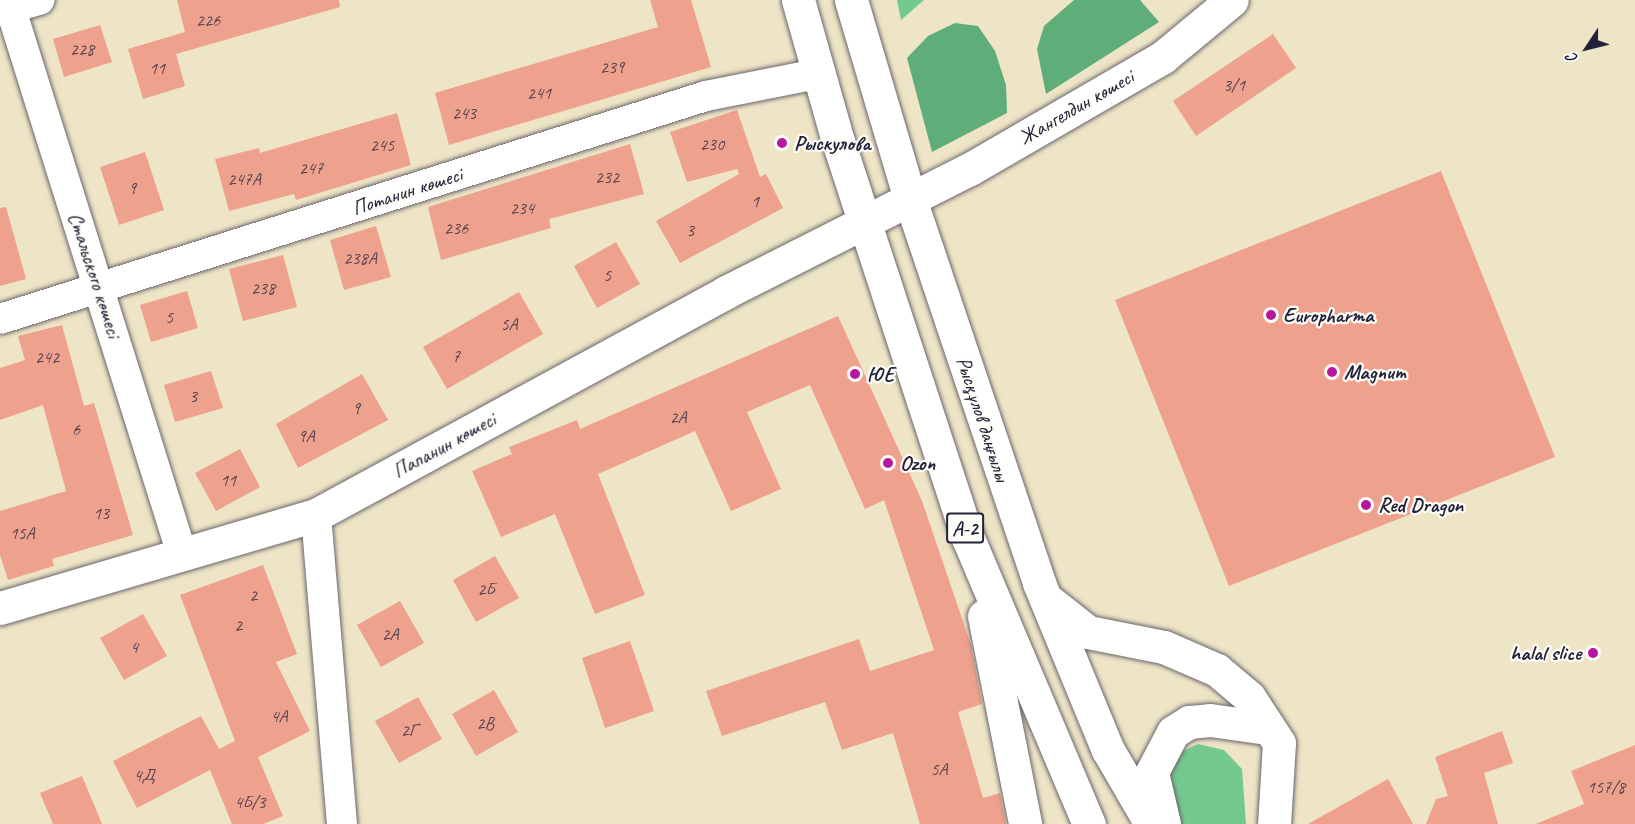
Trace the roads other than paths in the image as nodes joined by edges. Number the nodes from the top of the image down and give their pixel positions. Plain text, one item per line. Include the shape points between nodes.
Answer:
1 (39, 0) edge
2 (798, 0) edge
3 (851, 0) edge
4 (1232, 0) edge
5 (6, 6) edge
6 (817, 74) junction
7 (910, 199) junction
8 (863, 223) junction
9 (100, 288) junction
10 (0, 319) edge
11 (316, 515) junction
12 (968, 537) junction
13 (181, 551) junction
14 (1044, 596) junction
15 (0, 608) edge
16 (1268, 728) junction
17 (342, 824) edge
18 (1025, 824) edge
19 (1089, 824) edge
20 (1151, 824) edge
21 (1164, 824) edge
22 (1275, 824) edge

1 - 5 street
2 - 6 main road, A-2
3 - 7 main road, Рысқұлов даңғылы
4 - 7 main road, Жангелдин көшесі via 1163,57
5 - 9 street, Стальского көшесі
6 - 8 main road, A-2
6 - 9 street, Потанин көшесі via 706,96
7 - 8 main road, Жангелдин көшесі
7 - 14 main road, Рысқұлов даңғылы
8 - 11 main road, Папанин көшесі
8 - 12 main road, A-2
9 - 10 street, Потанин көшесі
9 - 13 street, Стальского көшесі
11 - 13 main road, Папанин көшесі
11 - 17 street
12 - 18 main road
12 - 19 main road, A-2
13 - 15 main road, Папанин көшесі
14 - 16 main road via 1088,632 1164,647 1217,670 1249,697
14 - 20 main road, Рысқұлов даңғылы via 1108,750
16 - 21 main road via 1210,720 1189,722 1173,732 1152,772
16 - 22 main road via 1279,743

